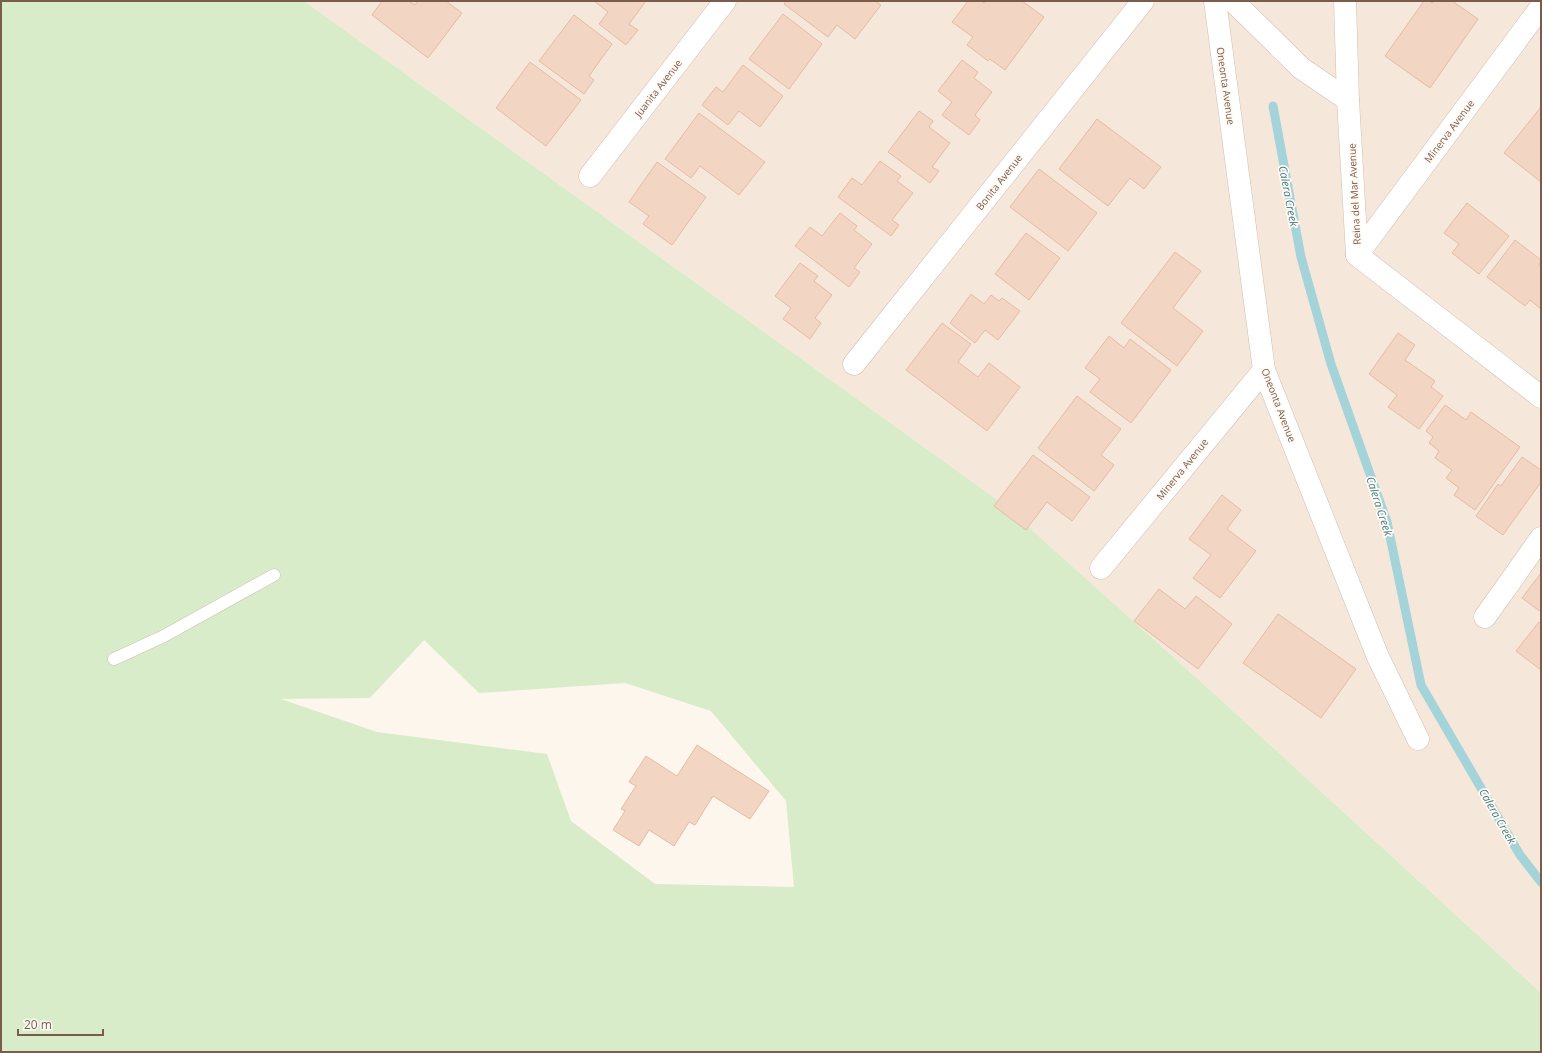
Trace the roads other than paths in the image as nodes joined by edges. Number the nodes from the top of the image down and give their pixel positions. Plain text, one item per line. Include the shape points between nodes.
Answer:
1 (725, 1) edge
2 (1143, 1) edge
3 (1215, 1) edge
4 (1233, 1) edge
5 (1344, 1) edge
6 (1541, 7) edge
7 (1348, 100) junction
8 (590, 176) dead end
9 (1357, 254) junction
10 (854, 364) dead end
11 (1264, 370) junction
12 (1541, 397) edge
13 (1541, 538) edge
14 (1101, 568) dead end
15 (274, 575) dead end
16 (1485, 617) dead end
17 (114, 659) dead end
18 (1418, 739) dead end

1 - 8 street, Juanita Avenue
2 - 10 street, Bonita Avenue
3 - 11 street, Oneonta Avenue
4 - 7 street via 1301,68
5 - 7 street, Reina del Mar Avenue
6 - 9 street, Minerva Avenue
7 - 9 street, Reina del Mar Avenue
9 - 12 street, Reina del Mar Avenue
11 - 14 street, Minerva Avenue
11 - 18 street, Oneonta Avenue via 1378,657
13 - 16 street
15 - 17 lane via 164,636

